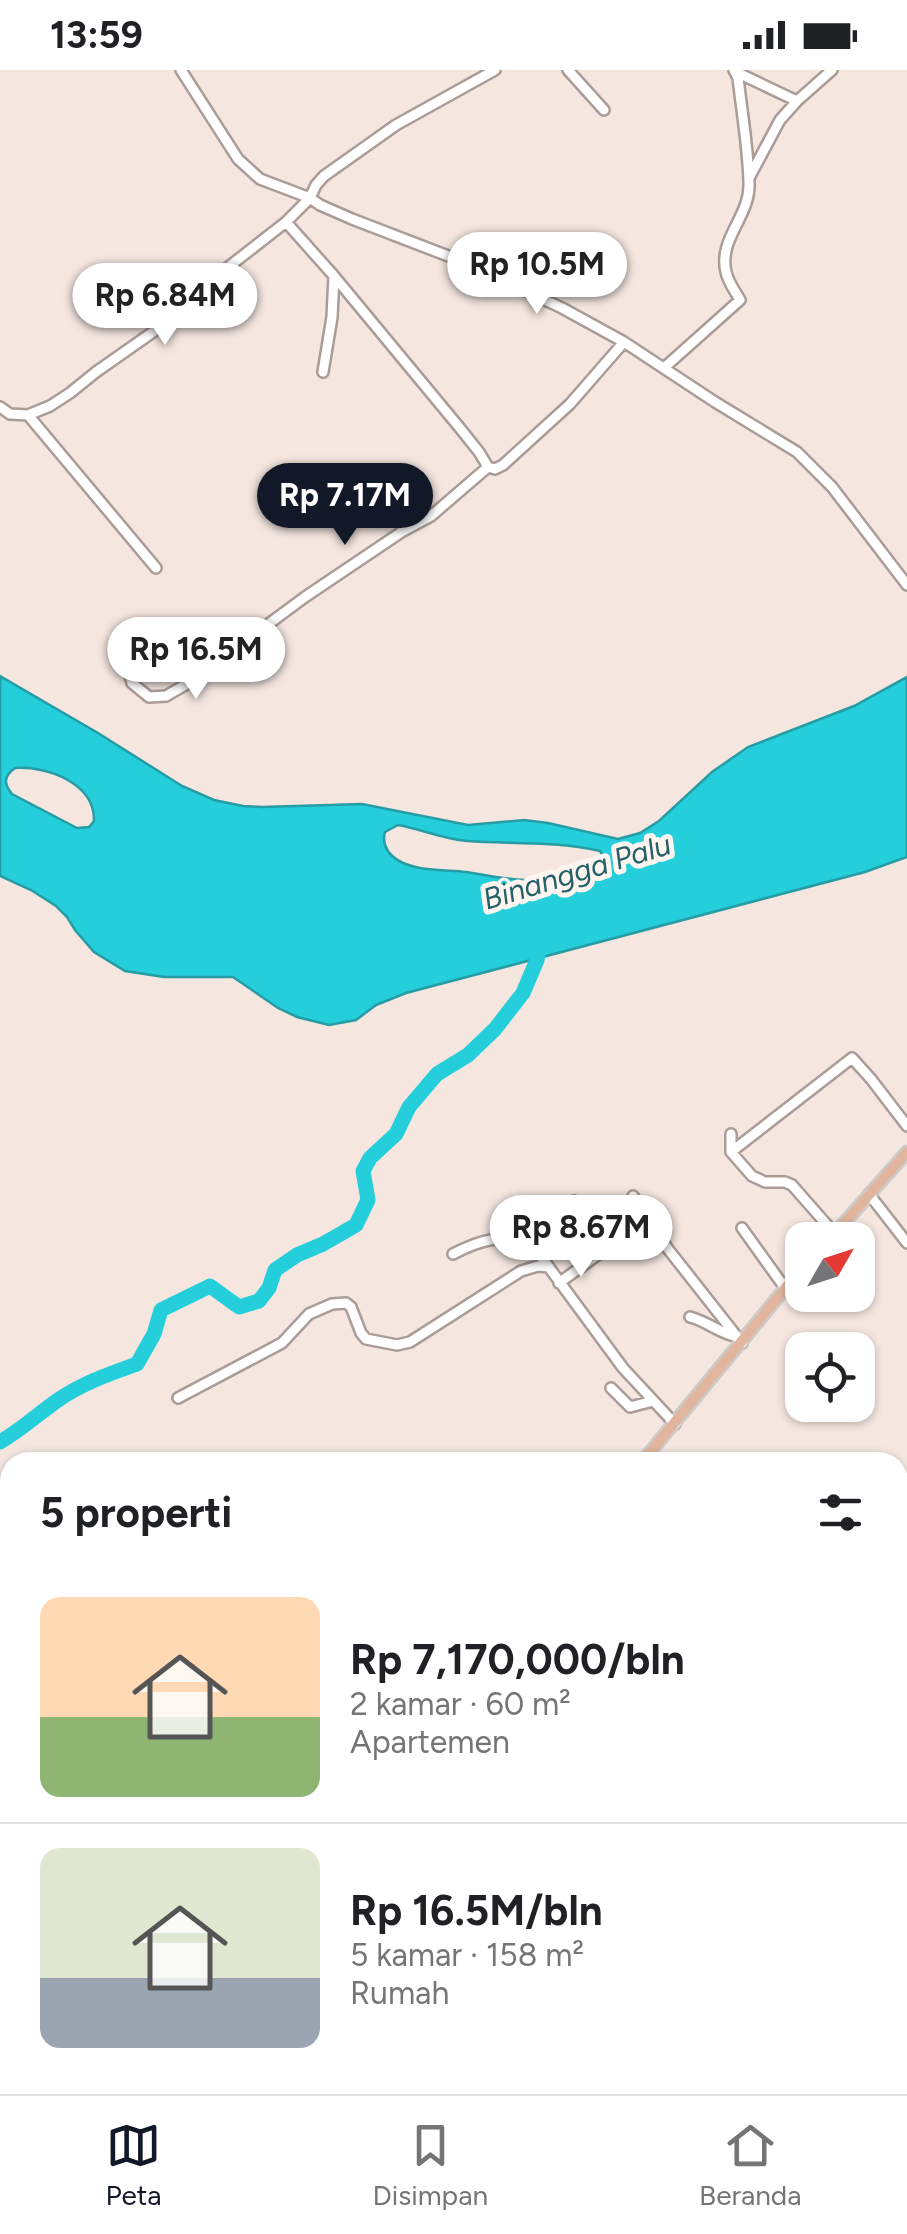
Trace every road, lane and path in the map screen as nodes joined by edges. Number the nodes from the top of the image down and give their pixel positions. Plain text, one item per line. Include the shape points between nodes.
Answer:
1 (182, 70) edge
2 (470, 70) edge
3 (495, 70) edge
4 (568, 70) edge
5 (832, 70) edge
6 (735, 71) edge
7 (478, 80) junction
8 (797, 101) junction
9 (604, 110) dead end
10 (749, 178) junction
11 (310, 198) junction
12 (286, 222) junction
13 (334, 276) junction
14 (624, 342) junction
15 (665, 368) junction
16 (323, 372) dead end
17 (0, 407) edge
18 (28, 416) junction
19 (488, 467) junction
20 (156, 568) dead end
21 (907, 585) edge
22 (124, 653) dead end
23 (907, 1126) edge
24 (731, 1134) dead end
25 (731, 1152) junction
26 (907, 1152) edge
27 (870, 1194) junction
28 (634, 1196) dead end
29 (574, 1202) dead end
30 (648, 1218) junction
31 (820, 1222) edge
32 (845, 1222) edge
33 (742, 1228) dead end
34 (907, 1243) edge
35 (607, 1248) junction
36 (453, 1254) dead end
37 (549, 1267) junction
38 (560, 1283) junction
39 (785, 1288) joint
40 (690, 1317) dead end
41 (739, 1340) junction
42 (611, 1388) dead end
43 (178, 1398) dead end
44 (653, 1400) junction
45 (675, 1424) junction
46 (651, 1452) edge

1 - 11 street via 250,171
2 - 7 street
3 - 7 street
4 - 9 street
5 - 8 street
6 - 8 street
6 - 10 street
7 - 11 street via 380,136 324,176
8 - 10 street
10 - 15 street via 747,204 724,258 740,300
11 - 12 street
11 - 14 street via 504,280
12 - 13 street
12 - 18 street via 153,332
13 - 16 street
13 - 19 street
14 - 15 street
14 - 19 street via 532,441 503,465
15 - 21 street via 797,452
17 - 18 street
18 - 20 street
19 - 22 street via 431,516 305,596 176,692 155,698 135,688
23 - 25 street via 852,1058
24 - 25 street
25 - 31 street via 757,1179 792,1186
26 - 27 main road
27 - 32 main road
27 - 34 street
28 - 30 street
29 - 35 street
30 - 35 street
30 - 41 street
33 - 39 street
35 - 38 street
36 - 37 street via 479,1240 526,1241
37 - 38 street
37 - 43 street via 521,1271 398,1345 366,1338 346,1304 320,1307 282,1342
38 - 44 street
39 - 41 main road
40 - 41 street
41 - 45 main road
42 - 44 street via 630,1407
44 - 45 street
45 - 46 main road

